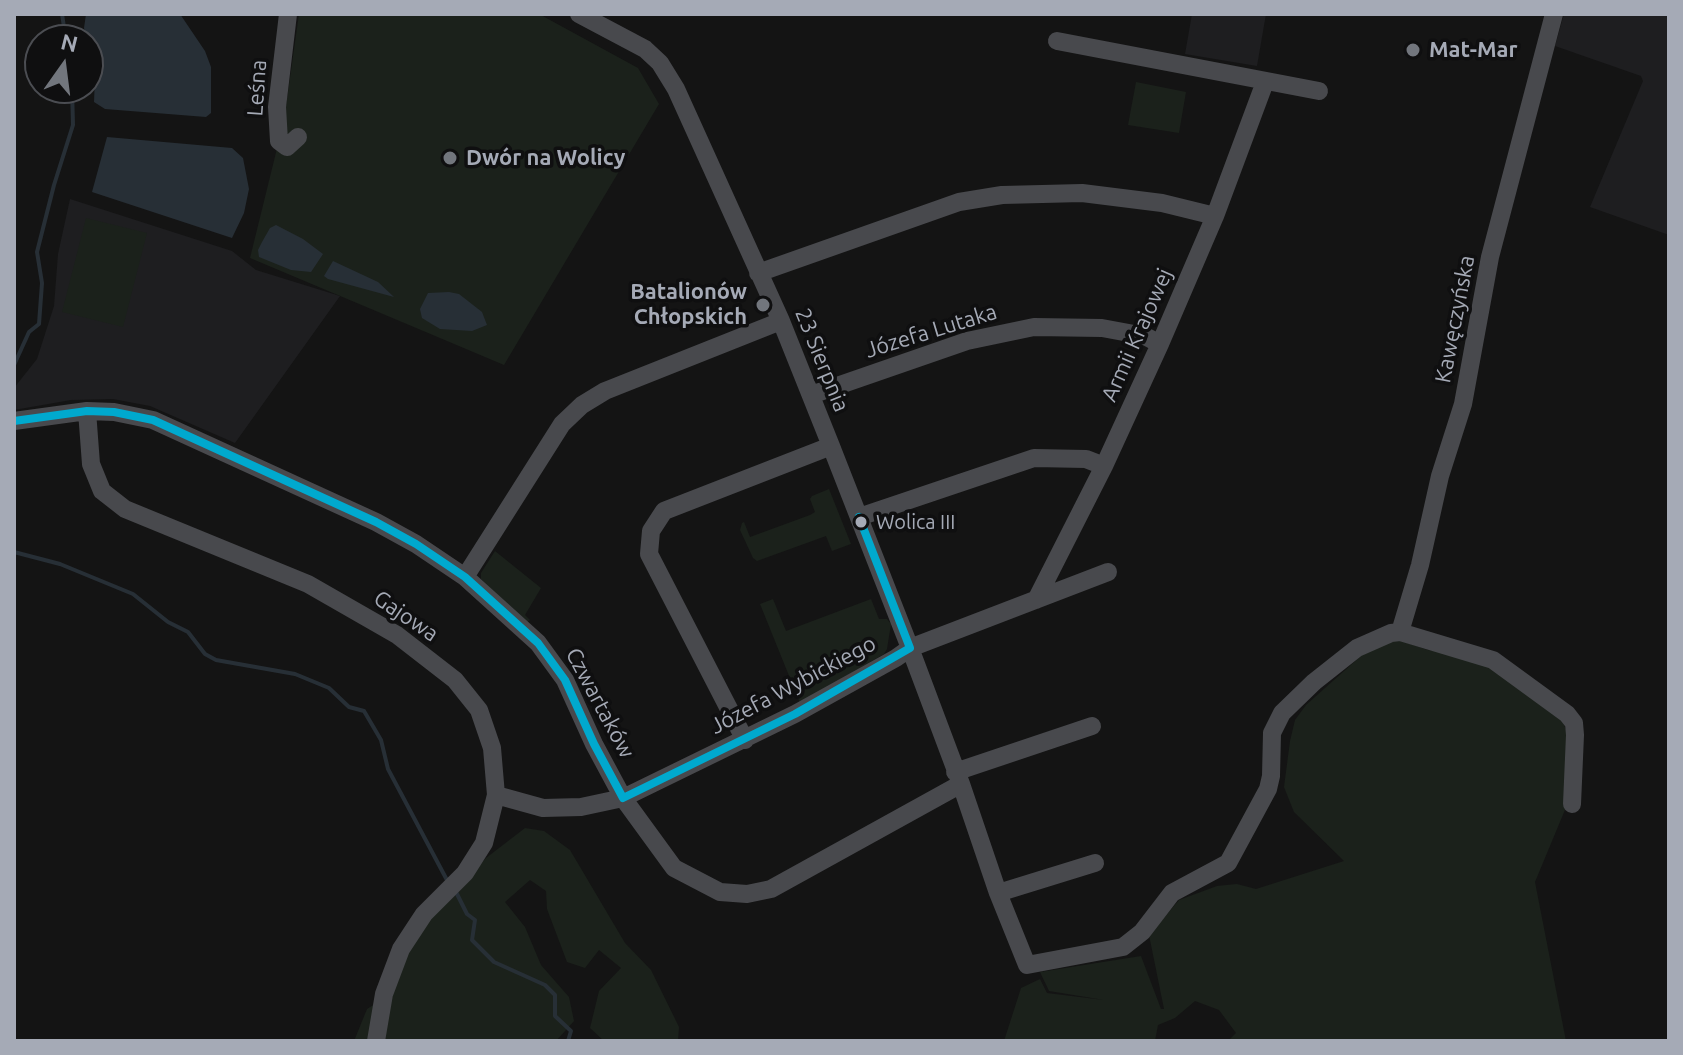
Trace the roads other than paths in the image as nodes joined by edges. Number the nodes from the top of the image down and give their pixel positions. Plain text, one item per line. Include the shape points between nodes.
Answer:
1 (288, 14) edge
2 (579, 14) edge
3 (1554, 14) edge
4 (1057, 41) dead end
5 (1265, 82) junction
6 (1319, 91) dead end
7 (298, 137) dead end
8 (1215, 216) junction
9 (758, 273) junction
10 (781, 321) junction
11 (1160, 344) junction
12 (811, 395) junction
13 (87, 411) junction
14 (14, 421) edge
15 (831, 446) junction
16 (1104, 466) junction
17 (859, 517) junction
18 (1108, 572) dead end
19 (465, 577) junction
20 (1036, 600) junction
21 (1400, 632) junction
22 (910, 648) junction
23 (1092, 726) dead end
24 (745, 740) junction
25 (958, 778) junction
26 (496, 795) junction
27 (623, 798) junction
28 (1572, 804) dead end
29 (1095, 863) dead end
30 (998, 893) junction
31 (376, 1041) edge

1 - 7 street, Leśna via 277,107 279,141 287,147
2 - 9 street, 23 Sierpnia via 645,49 660,63
3 - 21 street, Kawęczyńska via 1490,257 1465,396
4 - 5 street
5 - 6 street
5 - 8 street, Armii Krajowej
8 - 9 street via 1109,195 1002,195 959,202
8 - 11 street, Armii Krajowej
9 - 10 street, 23 Sierpnia
10 - 12 street, 23 Sierpnia
10 - 19 street via 582,405 562,424
11 - 12 street, Józefa Lutaka via 1102,328 1034,327 967,341
11 - 16 street, Armii Krajowej
12 - 15 street, 23 Sierpnia
13 - 14 street
13 - 19 street, Czwartaków via 153,420 376,522
13 - 26 street, Gajowa via 91,464 102,491 125,509 308,584 397,635 455,680 479,710 492,748
15 - 17 street, 23 Sierpnia
15 - 24 street via 664,511 651,531 649,554
16 - 17 street via 1086,459 1034,458
16 - 20 street, Armii Krajowej
17 - 22 street, 23 Sierpnia
18 - 20 street, Józefa Wybickiego
19 - 27 street, Czwartaków via 552,661
20 - 22 street, Józefa Wybickiego
21 - 28 street via 1493,660 1567,714 1575,735
21 - 30 street, 23 Sierpnia via 1369,642 1334,665 1282,713 1272,733 1268,789 1228,863 1172,893 1123,947 1027,965
22 - 24 street, Józefa Wybickiego
22 - 25 street, 23 Sierpnia
23 - 25 street
24 - 27 street, Józefa Wybickiego
25 - 27 street, Czwartaków via 771,889 747,894 720,892 674,868
25 - 30 street, 23 Sierpnia
26 - 27 street, Józefa Wybickiego via 543,808
26 - 31 street, Gajowa via 484,843 424,914 395,960
29 - 30 street

